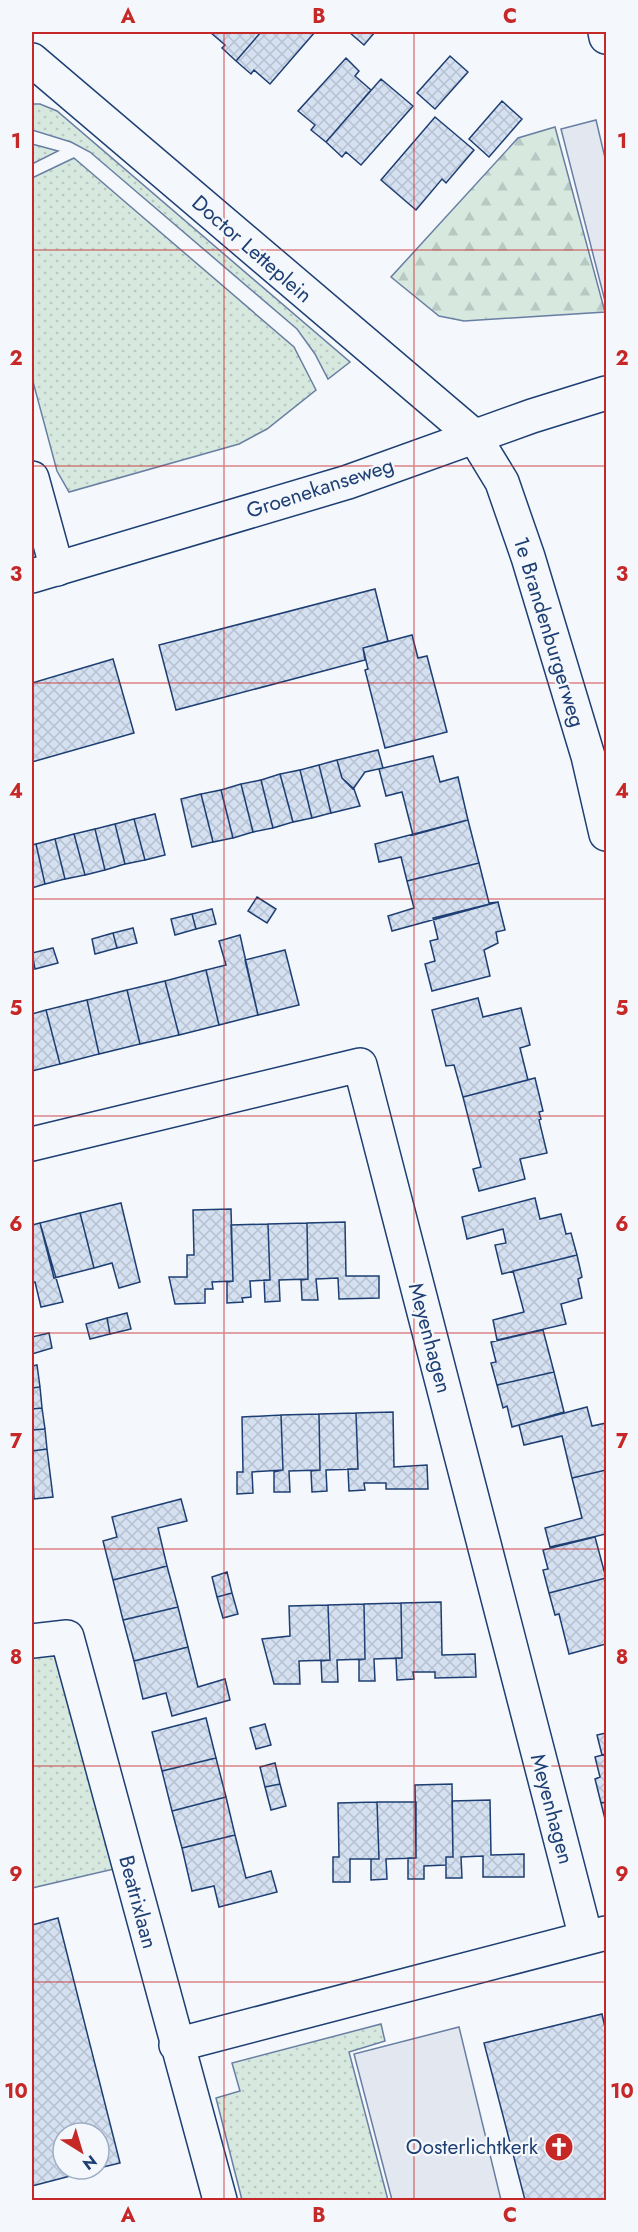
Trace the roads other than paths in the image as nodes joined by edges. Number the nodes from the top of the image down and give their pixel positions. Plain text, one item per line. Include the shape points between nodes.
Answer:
1 (605, 32) edge
2 (606, 37) edge
3 (32, 60) edge
4 (606, 393) edge
5 (474, 436) junction
6 (32, 478) edge
7 (44, 572) edge
8 (606, 834) edge
9 (32, 1144) edge
10 (32, 1641) edge
11 (596, 1936) edge
12 (176, 2045) junction
13 (220, 2200) edge

1 - 2 street
3 - 5 street, Doctor Letteplein
4 - 5 street, Groenekanseweg
5 - 7 street, Groenekanseweg via 348,482
5 - 8 street, 1e Brandenburgerweg via 501,482 528,557 588,756
6 - 7 street
9 - 11 street, Meyenhagen via 360,1065
10 - 12 street, Beatrixlaan via 67,1637
11 - 12 street, Meyenhagen
12 - 13 street, Beatrixlaan

